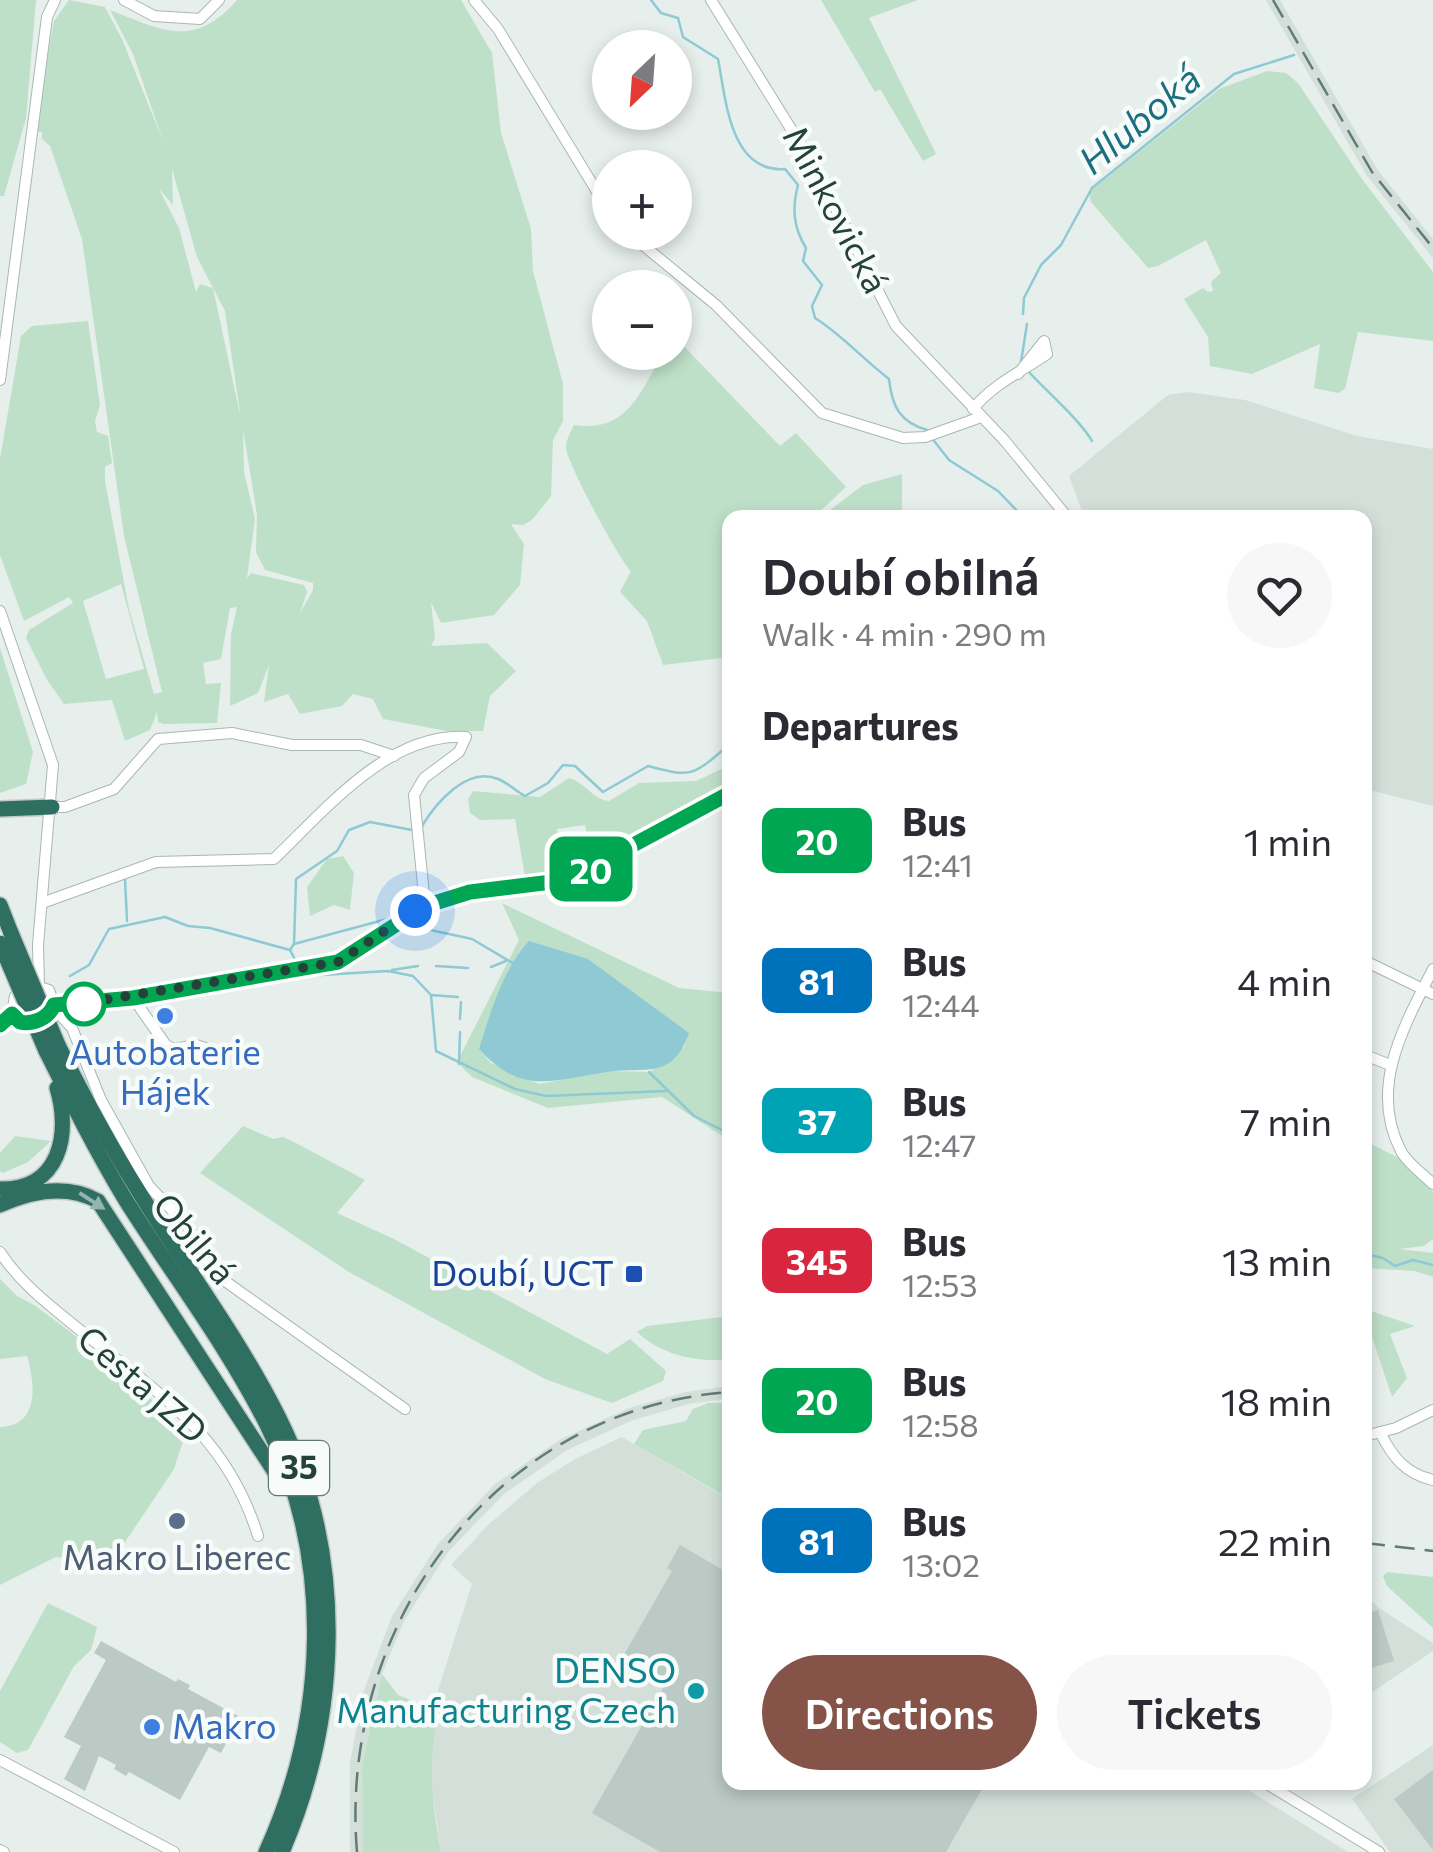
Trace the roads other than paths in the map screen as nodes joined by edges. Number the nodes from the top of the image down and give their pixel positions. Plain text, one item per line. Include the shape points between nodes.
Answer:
1 (55, 0) edge
2 (124, 0) edge
3 (220, 0) edge
4 (474, 0) edge
5 (711, 0) edge
6 (592, 183) edge
7 (649, 250) edge
8 (5, 299) edge
9 (1018, 374) dead end
10 (0, 380) edge
11 (977, 413) junction
12 (1061, 510) edge
13 (0, 611) edge
14 (394, 756) junction
15 (722, 797) edge
16 (52, 807) junction
17 (0, 812) edge
18 (42, 903) junction
19 (0, 905) edge
20 (425, 906) junction
21 (5, 938) edge
22 (38, 945) junction
23 (0, 957) edge
24 (1372, 964) edge
25 (1433, 969) edge
26 (39, 986) junction
27 (1428, 992) edge
28 (133, 998) junction
29 (54, 1006) junction
30 (12, 1014) junction
31 (0, 1025) edge
32 (52, 1048) junction
33 (220, 1053) dead end
34 (1372, 1058) edge
35 (1390, 1065) junction
36 (1433, 1184) edge
37 (0, 1189) edge
38 (0, 1205) edge
39 (0, 1252) edge
40 (404, 1409) dead end
41 (1433, 1410) edge
42 (1380, 1432) junction
43 (1372, 1434) edge
44 (1433, 1480) edge
45 (258, 1536) dead end
46 (308, 1557) junction
47 (0, 1760) edge
48 (1277, 1790) edge
49 (174, 1852) edge
50 (266, 1852) edge
51 (282, 1852) edge
52 (1379, 1852) edge

1 - 8 street via 46,17
2 - 3 street via 154,16 200,19
4 - 6 street
5 - 11 street, Minkovická via 814,166 896,326
7 - 11 street via 716,306 822,413 903,438 930,435
8 - 10 street
9 - 11 street via 988,391
11 - 12 street, Minkovická
13 - 16 street via 49,746
14 - 16 street via 361,745 292,745 232,733 158,739 114,789
14 - 18 street via 343,792 274,859 156,862
14 - 20 street via 446,736 466,737 414,795
15 - 20 street via 568,880 470,892
16 - 17 highway
16 - 18 street
18 - 22 street
19 - 21 highway, 35
20 - 28 street via 338,962
21 - 32 highway, 35, bridge
22 - 23 street
22 - 26 street
24 - 27 street
25 - 27 street
26 - 29 street via 51,992
26 - 30 street via 15,996
27 - 35 street
28 - 29 street
28 - 33 street via 166,1045
29 - 30 street via 28,1024
29 - 40 street, Obilná via 72,1028 149,1186 225,1282
30 - 31 street
32 - 37 highway via 66,1120 61,1146 38,1178
32 - 46 highway, 35 via 124,1198 268,1427
32 - 51 highway, 35 via 248,1362 304,1482 324,1574 328,1675 307,1784
34 - 35 street
35 - 36 street via 1385,1103 1401,1154
38 -> 46 highway via 66,1190 105,1209 276,1473
39 - 45 street, Cesta JZD via 36,1294 198,1426 240,1488
41 - 42 street
42 - 43 street
42 - 44 street via 1398,1462
46 - 50 highway, 35 via 315,1629 309,1713 290,1793
47 - 49 street
48 - 52 street

